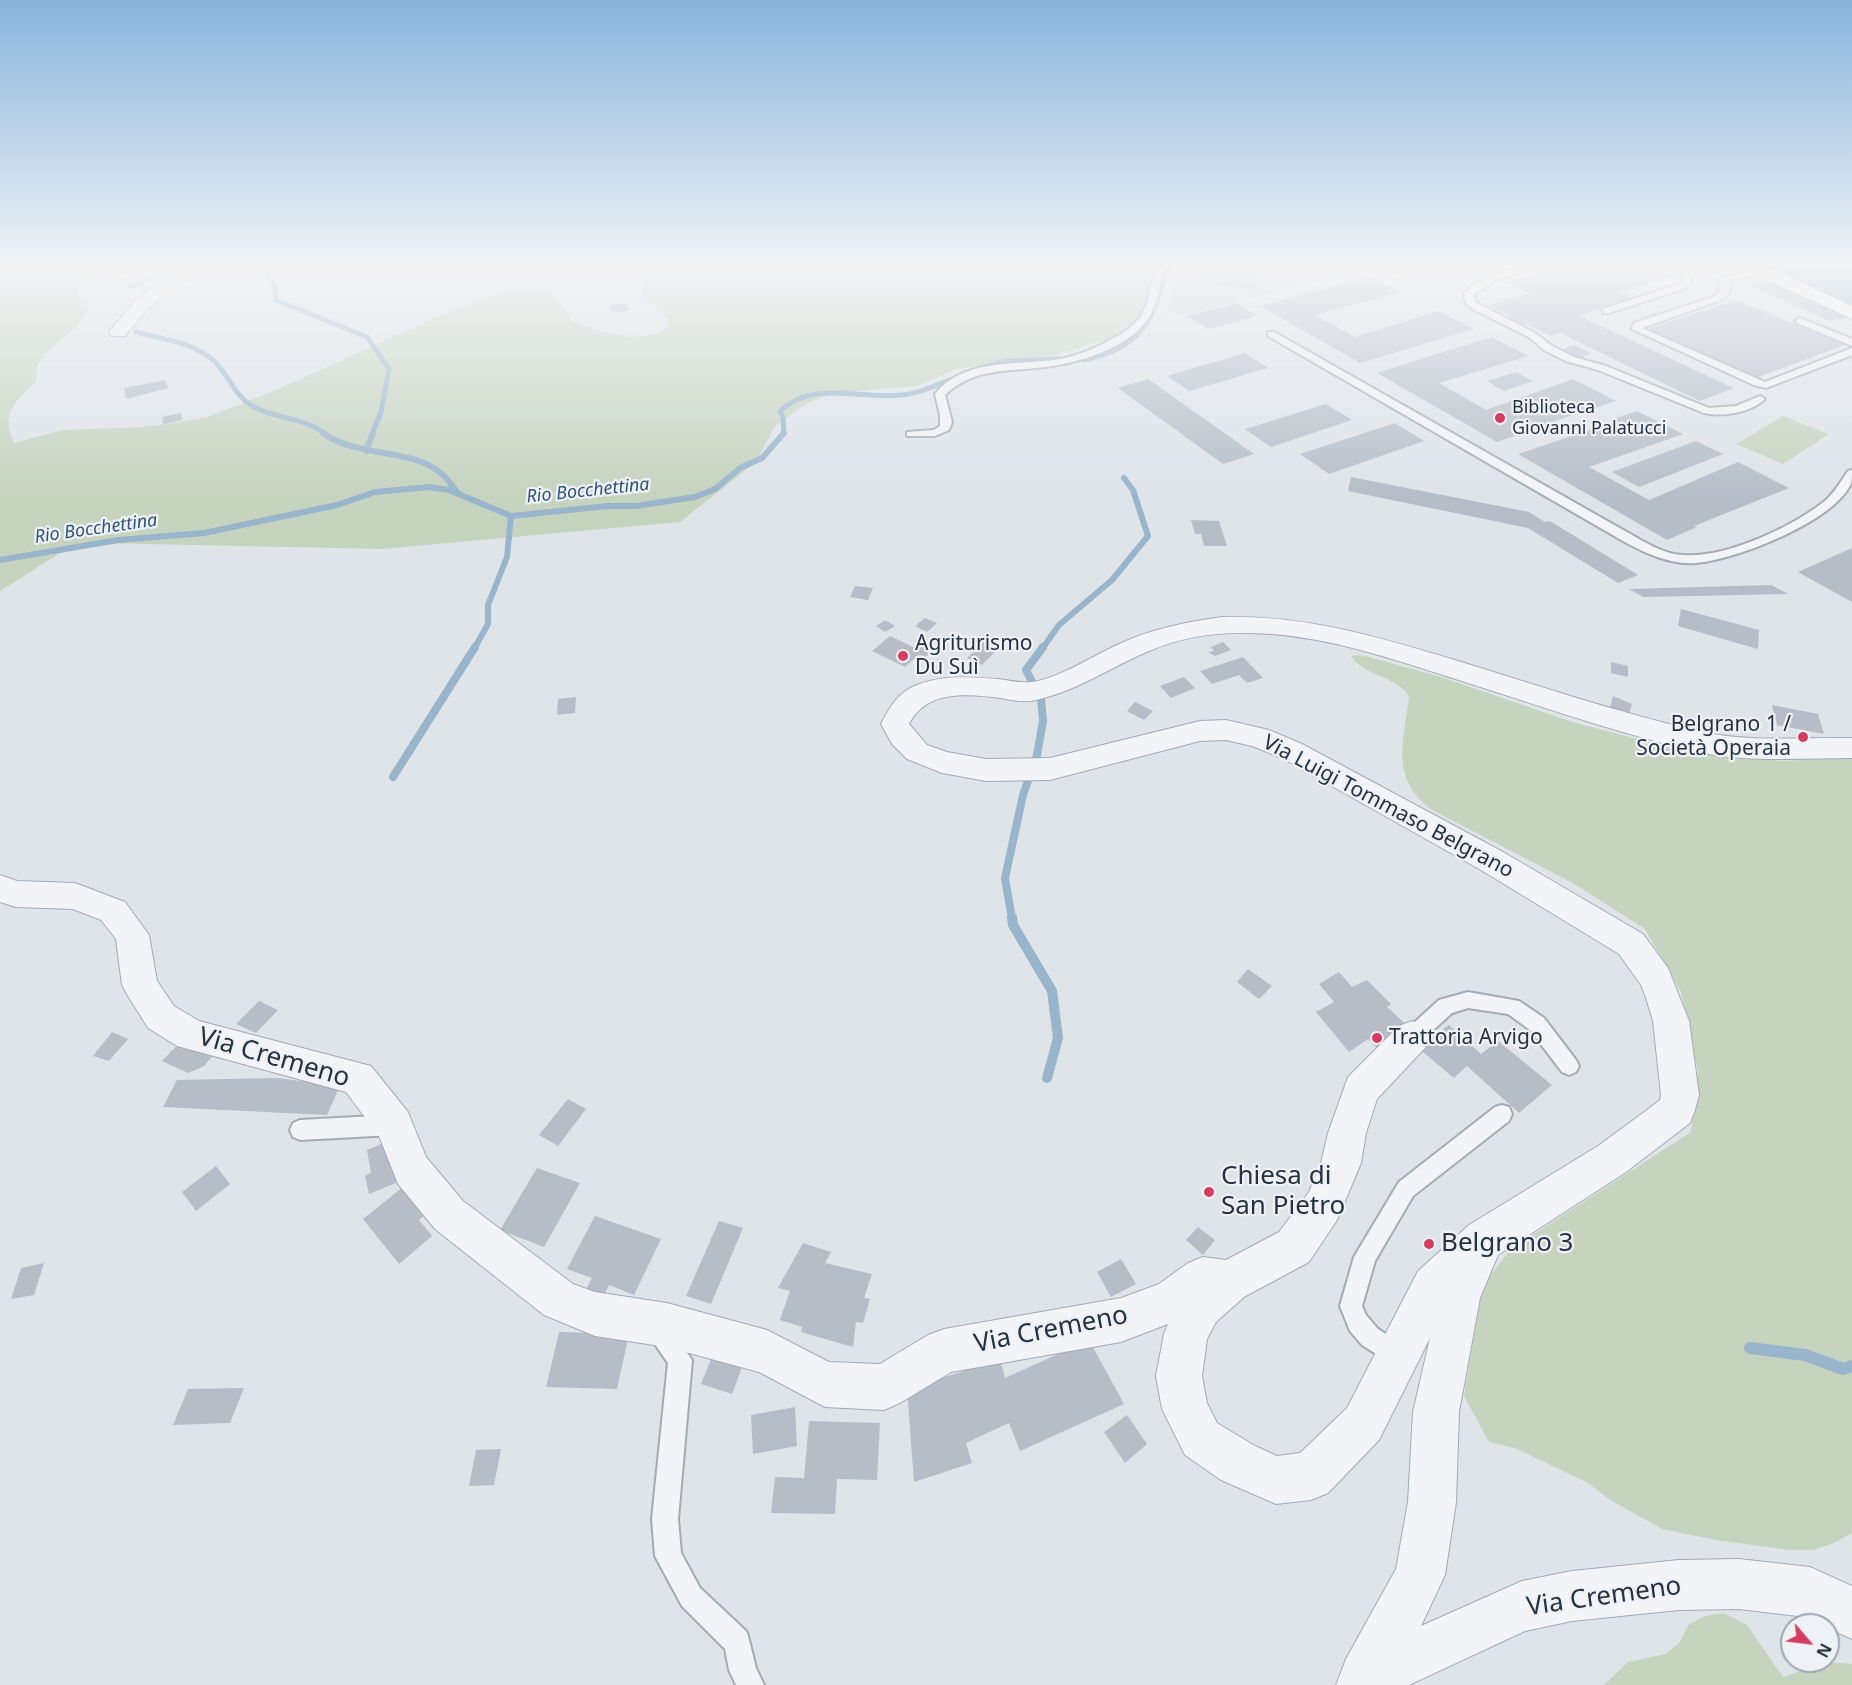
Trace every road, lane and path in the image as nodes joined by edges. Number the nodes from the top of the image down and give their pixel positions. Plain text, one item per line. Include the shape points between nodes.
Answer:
1 (1114, 342) edge
2 (1284, 342) edge
3 (1540, 342) edge
4 (1666, 342) edge
5 (1852, 351) edge
6 (1760, 399) dead end
7 (911, 434) dead end
8 (1852, 473) edge
9 (1852, 748) edge
10 (0, 888) edge
11 (1412, 1037) joint
12 (1569, 1066) dead end
13 (1502, 1114) dead end
14 (394, 1125) junction
15 (300, 1130) dead end
16 (1484, 1240) junction
17 (1229, 1282) junction
18 (667, 1325) junction
19 (1398, 1356) junction
20 (1852, 1613) edge
21 (1361, 1683) edge
22 (750, 1685) edge

1 - 7 lane via 1068,360 967,376 940,394 947,427 938,433
2 - 8 lane via 1620,534 1653,552 1682,560 1713,558 1791,527 1831,502
3 - 6 lane via 1570,359 1707,411 1739,409
4 - 5 lane via 1766,385
9 - 16 street, Via Luigi Tommaso Belgrano via 1733,747 1695,741 1360,640 1269,624 1215,627 1162,637 1070,681 1027,692 978,687 931,689 913,697 899,711 895,724 917,752 942,762 986,770 1050,769 1200,731 1226,730 1259,737 1292,751 1492,861 1631,944 1656,978 1671,1021 1680,1095 1676,1110 1612,1159
10 - 14 street, Via Cremeno via 16,894 75,896 113,911 132,935 140,985 161,1017 190,1035 358,1078
11 - 12 lane via 1446,1006 1468,1000 1512,1007 1537,1024
11 - 17 street via 1361,1089 1341,1163 1323,1206 1294,1247
13 - 19 lane via 1406,1189 1365,1257 1351,1306 1370,1337
14 - 15 lane
14 - 18 street, Via Cremeno via 412,1170 449,1215 559,1300 595,1314
16 - 19 street, Via Luigi Tommaso Belgrano via 1433,1286
16 - 21 street, Via Cremeno via 1459,1297 1437,1412 1432,1502 1420,1575
17 - 18 street, Via Cremeno via 1203,1278 1172,1300 1121,1320 944,1351 884,1387 825,1384 767,1352
17 - 19 street, Via Luigi Tommaso Belgrano via 1200,1307 1186,1334 1179,1376 1185,1409 1201,1439 1238,1463 1276,1480 1311,1476 1364,1424
18 - 22 lane via 664,1340 680,1360 665,1520 668,1556 691,1597 737,1642
20 - 21 street, Via Cremeno via 1810,1592 1739,1584 1679,1585 1572,1596 1522,1605

